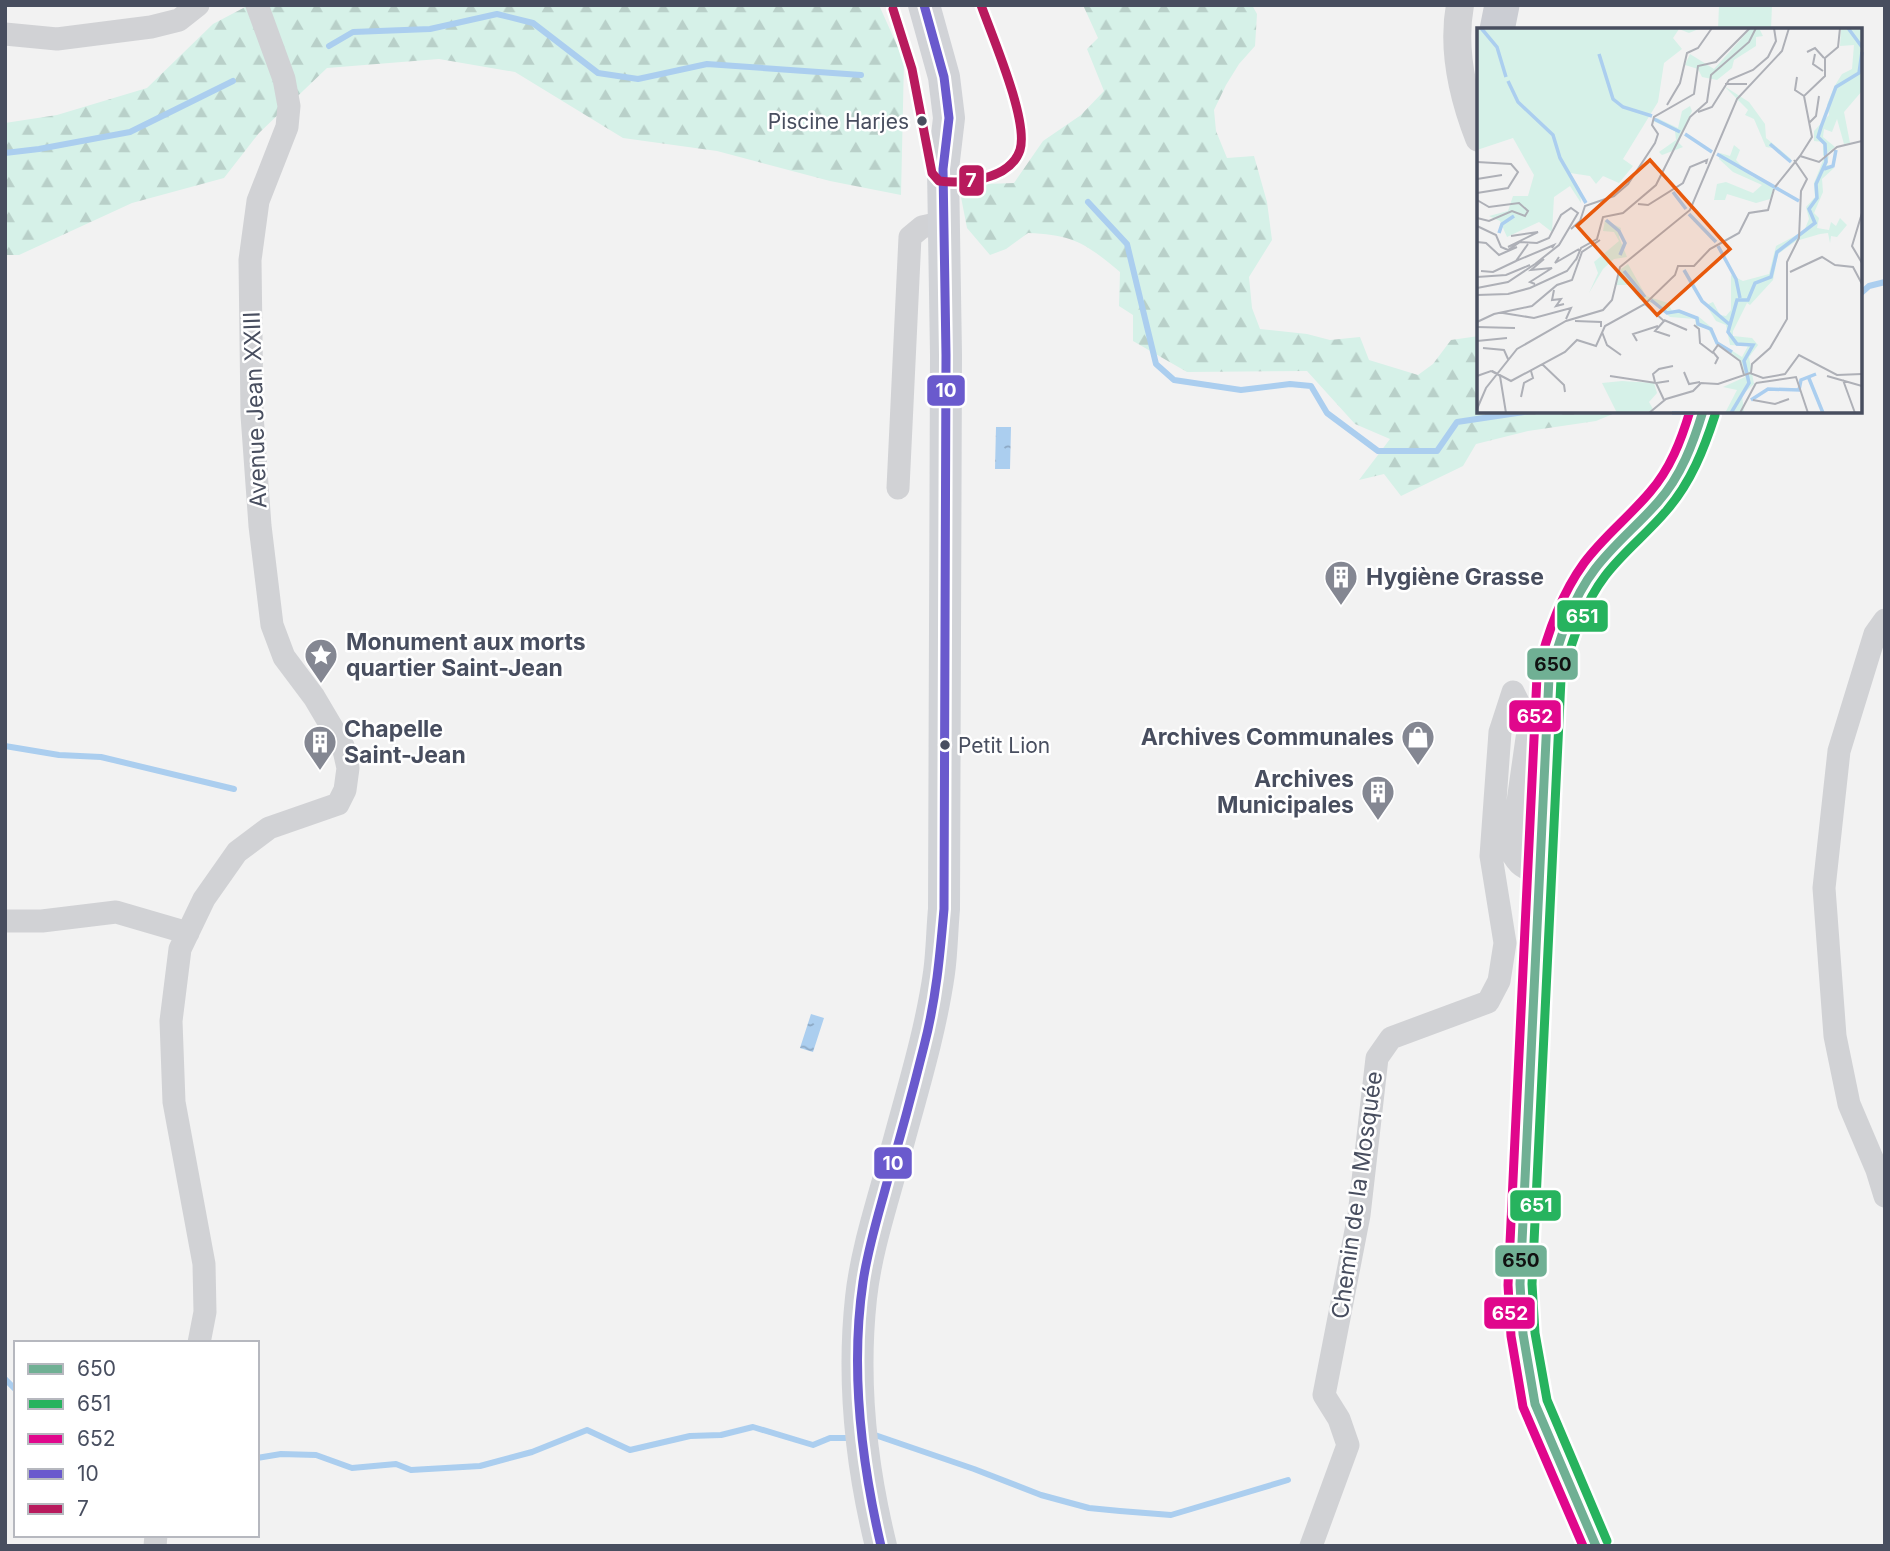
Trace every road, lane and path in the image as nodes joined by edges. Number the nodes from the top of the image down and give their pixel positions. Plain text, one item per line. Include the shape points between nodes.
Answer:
1 (198, 5) edge
2 (257, 5) edge
3 (904, 5) edge
4 (924, 5) edge
5 (1460, 5) edge
6 (1502, 5) edge
7 (1520, 5) edge
8 (1497, 28) edge
9 (1517, 28) edge
10 (5, 34) edge
11 (44, 37) junction
12 (5, 45) edge
13 (1477, 133) edge
14 (943, 169) junction
15 (945, 222) junction
16 (1698, 418) edge
17 (898, 488) dead end
18 (1885, 620) edge
19 (1540, 873) junction
20 (5, 921) edge
21 (188, 933) junction
22 (1885, 1196) edge
23 (199, 1341) edge
24 (881, 1546) edge
25 (1311, 1546) edge
26 (1597, 1546) edge

1 - 11 street via 179,20 151,27
2 - 21 street, Avenue Jean XXIII via 289,106 287,127 258,201 250,260 252,415 260,526 272,625 284,657 343,746 348,768 338,804 269,828 237,852 204,899
3 - 14 main road via 925,73
4 - 14 main road via 938,48 949,118
5 - 13 street via 1458,51
6 - 8 main road
7 - 9 main road
10 - 11 street
11 - 12 street
14 - 15 main road
15 - 17 street via 922,227 910,237
15 - 24 main road via 944,909 939,973 873,1235 861,1297 858,1349 861,1443
16 - 19 main road via 1676,479 1594,571 1561,635 1549,677
18 - 22 street via 1875,634 1839,751 1824,888 1835,1036 1850,1104
19 - 25 street, Chemin de la Mosquée via 1518,864 1511,850 1529,724 1513,692 1500,732 1491,856 1505,943 1499,981 1488,1002 1391,1038 1377,1058 1359,1216 1324,1395 1348,1445
19 - 26 main road via 1520,1284 1523,1334 1535,1405
20 - 21 street via 117,912
21 - 23 street via 180,949 171,1021 174,1102 204,1264 205,1312

